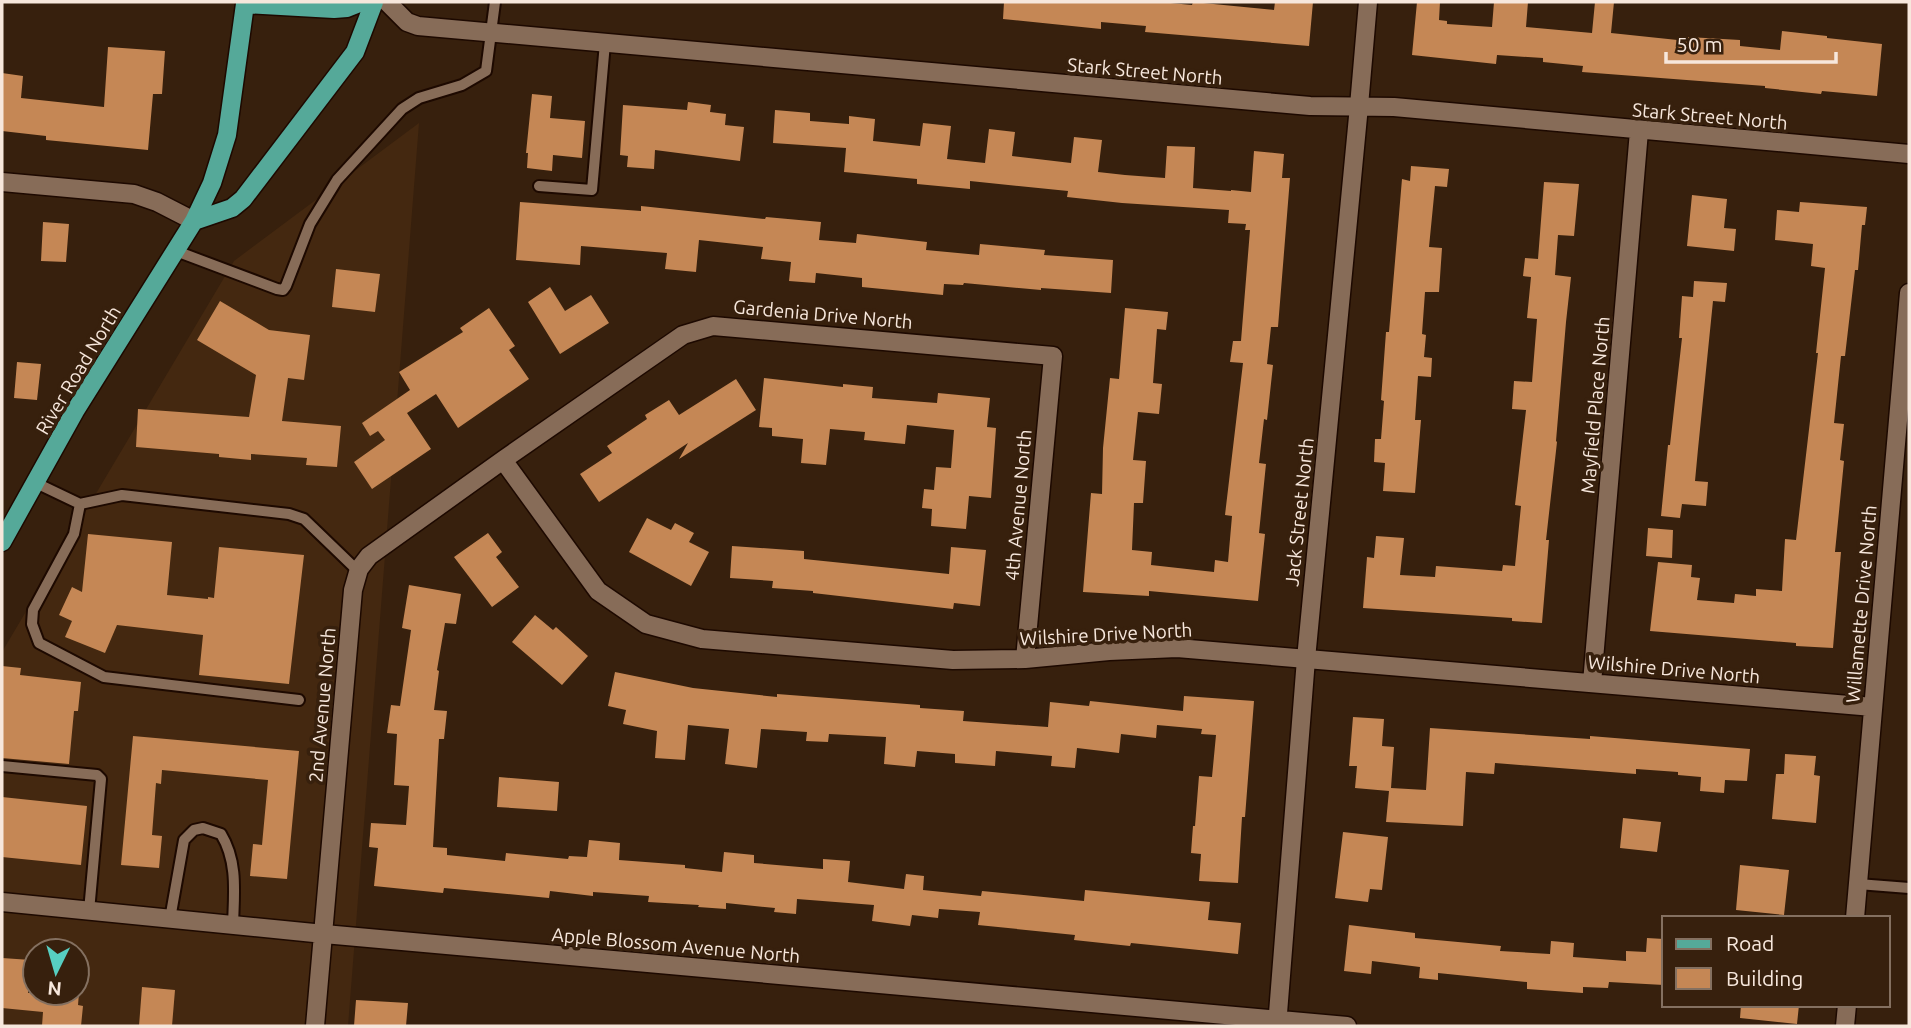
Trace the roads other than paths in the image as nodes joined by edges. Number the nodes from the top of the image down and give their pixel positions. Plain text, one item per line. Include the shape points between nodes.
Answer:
1 (362, 2) edge
2 (374, 2) edge
3 (387, 2) edge
4 (495, 2) edge
5 (1367, 2) edge
6 (490, 33) junction
7 (605, 43) junction
8 (1359, 106) junction
9 (1639, 131) junction
10 (1909, 154) edge
11 (2, 182) edge
12 (539, 186) dead end
13 (194, 221) junction
14 (176, 251) junction
15 (1909, 293) edge
16 (1053, 355) joint
17 (503, 460) junction
18 (34, 482) junction
19 (80, 504) junction
20 (2, 542) edge
21 (359, 572) junction
22 (1025, 659) junction
23 (1306, 659) junction
24 (1592, 682) junction
25 (299, 700) dead end
26 (1873, 707) junction
27 (2, 766) edge
28 (1858, 884) junction
29 (1909, 888) edge
30 (2, 902) edge
31 (89, 911) junction
32 (1855, 916) edge
33 (170, 919) junction
34 (233, 925) junction
35 (324, 934) junction
36 (1847, 1007) edge
37 (1277, 1023) edge
38 (315, 1026) edge
39 (1347, 1026) edge
40 (1845, 1026) edge

1 - 13 main road, River Road North via 334,9 245,4 227,135
2 - 13 main road via 355,52 243,199 232,208
3 - 6 street, Stark Street North via 407,22 418,26
4 - 6 lane
5 - 8 street, Jack Street North
6 - 7 street, Stark Street North
6 - 14 lane via 486,71 402,109 337,180 310,223 283,290
7 - 8 street, Stark Street North via 1310,106
7 - 12 lane via 592,190
8 - 9 street, Stark Street North
8 - 23 street, Jack Street North
9 - 10 street, Stark Street North
9 - 24 street, Mayfield Place North
11 - 13 street via 134,194
13 - 14 main road, River Road North
14 - 18 main road, River Road North
15 - 26 street, Willamette Drive North
16 - 17 street, Gardenia Drive North via 712,326 683,335
16 - 22 street, 4th Avenue North
17 - 21 street via 369,556
17 - 22 street, Wilshire Drive North via 597,591 646,624 702,639 953,660
18 - 19 lane
18 - 20 main road, River Road North
19 - 21 lane via 122,495 289,514 304,519
19 - 25 lane via 74,534 33,610 39,643 104,677
21 - 35 street, 2nd Avenue North via 353,590
22 - 23 street, Wilshire Drive North via 1177,648
23 - 24 street, Wilshire Drive North
23 - 37 street, Jack Street North
24 - 26 street, Wilshire Drive North
26 - 28 street, Willamette Drive North
27 - 31 lane via 101,779
28 - 29 lane
28 - 32 street, Willamette Drive North
30 - 31 street, Apple Blossom Avenue North
31 - 33 street, Apple Blossom Avenue North
33 - 34 street, Apple Blossom Avenue North
33 - 34 lane via 184,840 203,828 221,834 229,846 234,868
34 - 35 street, Apple Blossom Avenue North
35 - 37 street, Apple Blossom Avenue North
35 - 38 street, 2nd Avenue North
36 - 40 street
37 - 39 street, Apple Blossom Avenue North

